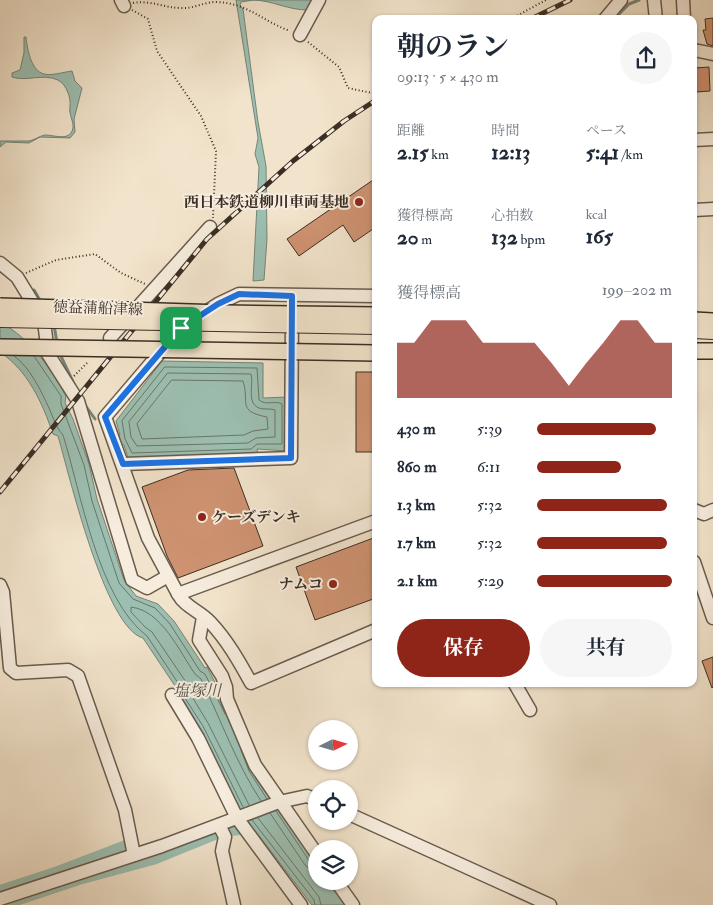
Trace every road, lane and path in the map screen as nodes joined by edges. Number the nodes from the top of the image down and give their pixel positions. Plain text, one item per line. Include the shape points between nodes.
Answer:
1 (320, 0) edge
2 (546, 0) edge
3 (622, 0) edge
4 (654, 0) edge
5 (683, 0) edge
6 (122, 3) edge
7 (518, 15) edge
8 (609, 15) edge
9 (656, 15) edge
10 (684, 15) edge
11 (300, 35) junction
12 (697, 51) edge
13 (713, 54) edge
14 (372, 93) edge
15 (713, 139) edge
16 (697, 140) edge
17 (713, 209) edge
18 (697, 210) edge
19 (210, 227) joint
20 (0, 262) edge
21 (17, 277) junction
22 (155, 289) junction
23 (292, 296) junction
24 (372, 296) edge
25 (0, 306) edge
26 (372, 315) edge
27 (0, 318) edge
28 (697, 320) edge
29 (713, 321) edge
30 (372, 325) edge
31 (697, 329) edge
32 (713, 330) edge
33 (110, 338) dead end
34 (0, 347) edge
35 (697, 351) edge
36 (713, 351) edge
37 (372, 353) edge
38 (123, 464) junction
39 (713, 510) edge
40 (697, 511) edge
41 (372, 522) edge
42 (697, 571) edge
43 (168, 576) junction
44 (0, 585) edge
45 (178, 594) junction
46 (203, 617) junction
47 (713, 618) edge
48 (372, 632) edge
49 (517, 687) edge
50 (172, 695) dead end
51 (530, 710) dead end
52 (308, 796) edge
53 (280, 801) junction
54 (237, 818) junction
55 (358, 818) edge
56 (219, 825) junction
57 (308, 841) edge
58 (134, 855) junction
59 (342, 890) edge
60 (0, 899) edge
61 (234, 905) edge
62 (301, 905) edge
63 (353, 905) edge
64 (550, 905) edge

1 - 11 street
2 - 7 path
3 - 8 street
4 - 9 street
5 - 10 street
6 - 11 path via 144,0 183,9 212,2 232,3
6 - 19 path via 148,19 157,51 201,116 216,151 215,197
11 - 14 path via 339,66 348,88
12 - 13 street
15 - 16 street
17 - 18 street
19 - 22 street
20 - 21 street
21 - 22 path via 56,260 95,254
21 - 43 street via 44,321 48,354 78,400 132,580 147,588
22 - 33 street
23 - 24 street
23 - 38 street via 239,294 181,328 105,417
23 - 38 street via 291,458
25 - 26 main road, 徳益蒲船津線, bridge
27 - 30 highway, bridge
28 - 29 main road
31 - 32 highway
34 - 37 main road, bridge
35 - 36 main road
38 - 43 street via 148,538
39 - 40 street via 704,514
41 - 45 street
42 - 47 street
43 - 45 street
44 - 58 street via 10,668 16,673 68,670 78,676 125,810
45 - 46 street via 182,602
46 - 48 street via 232,649 251,683
46 - 53 street via 199,640 222,676 227,700 255,765
49 - 51 street
50 - 54 street via 198,738
52 - 53 street
53 - 54 street
53 - 57 street
54 - 56 street
54 - 62 street
55 - 64 street
56 - 58 street
56 - 61 street via 225,837 222,852
58 - 60 street
59 - 63 street

